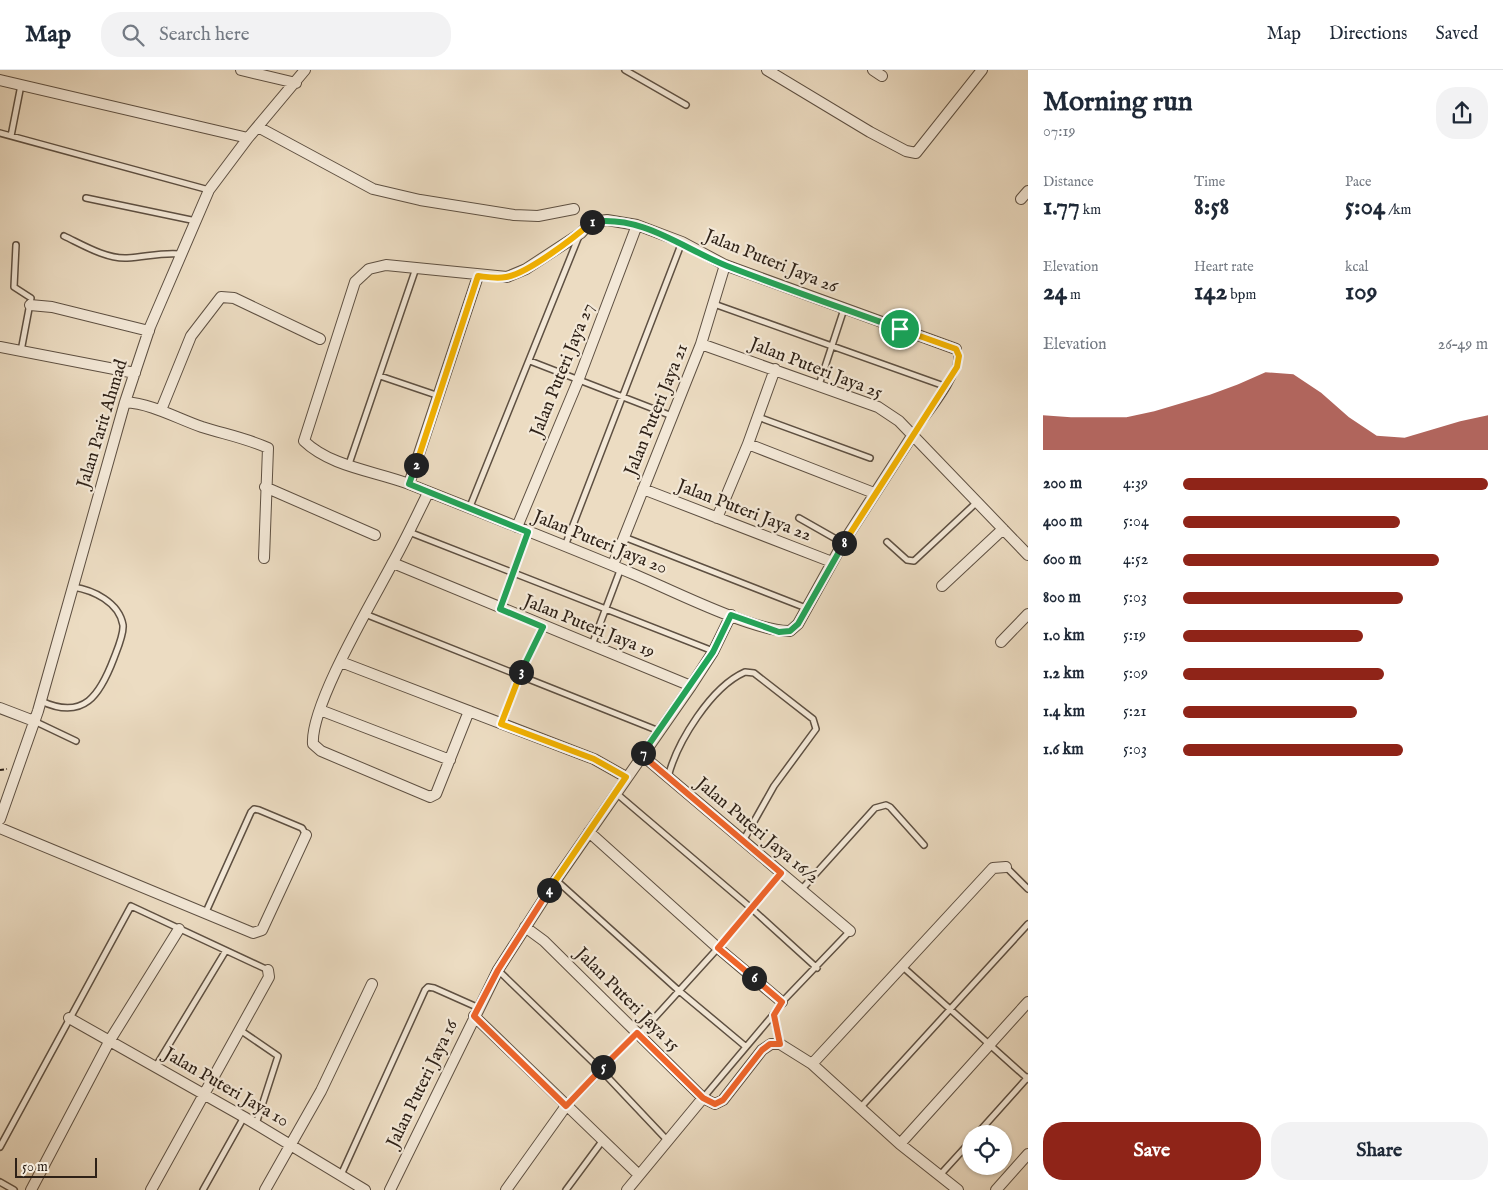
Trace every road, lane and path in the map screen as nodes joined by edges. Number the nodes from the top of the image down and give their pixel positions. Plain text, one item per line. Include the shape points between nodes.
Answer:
1 (241, 70) edge
2 (305, 70) edge
3 (625, 70) edge
4 (767, 70) edge
5 (873, 70) edge
6 (982, 70) edge
7 (882, 76) dead end
8 (0, 80) edge
9 (296, 83) junction
10 (21, 85) junction
11 (686, 105) dead end
12 (258, 127) junction
13 (0, 134) edge
14 (11, 136) junction
15 (248, 138) junction
16 (209, 190) junction
17 (1028, 191) edge
18 (86, 198) dead end
19 (1021, 199) dead end
20 (574, 209) dead end
21 (196, 221) junction
22 (637, 224) junction
23 (580, 233) junction
24 (64, 236) dead end
25 (682, 242) junction
26 (16, 245) dead end
27 (182, 254) junction
28 (725, 264) junction
29 (416, 268) junction
30 (478, 276) junction
31 (355, 282) joint
32 (714, 304) junction
33 (30, 305) junction
34 (844, 309) junction
35 (149, 330) junction
36 (320, 339) dead end
37 (701, 344) junction
38 (0, 347) edge
39 (832, 347) junction
40 (956, 349) joint
41 (21, 351) junction
42 (530, 361) junction
43 (775, 369) junction
44 (135, 372) junction
45 (380, 376) junction
46 (578, 381) junction
47 (819, 385) junction
48 (946, 387) junction
49 (439, 396) junction
50 (623, 398) junction
51 (130, 402) junction
52 (156, 408) junction
53 (672, 416) junction
54 (758, 417) junction
55 (912, 436) junction
56 (748, 444) junction
57 (870, 458) dead end
58 (348, 464) junction
59 (409, 484) junction
60 (265, 487) junction
61 (643, 489) junction
62 (428, 493) junction
63 (874, 493) junction
64 (976, 502) junction
65 (469, 509) junction
66 (717, 518) junction
67 (799, 518) dead end
68 (517, 527) junction
69 (1003, 528) junction
70 (409, 531) junction
71 (528, 532) junction
72 (375, 535) dead end
73 (624, 537) junction
74 (887, 542) dead end
75 (844, 543) junction
76 (565, 546) junction
77 (1028, 555) edge
78 (264, 558) dead end
79 (832, 562) junction
80 (393, 564) junction
81 (617, 567) junction
82 (512, 572) junction
83 (942, 586) dead end
84 (76, 588) junction
85 (604, 608) junction
86 (806, 608) junction
87 (500, 609) junction
88 (365, 614) junction
89 (1028, 614) edge
90 (731, 615) junction
91 (543, 627) junction
92 (1001, 642) dead end
93 (592, 646) junction
94 (713, 652) junction
95 (341, 662) junction
96 (519, 676) junction
97 (691, 686) junction
98 (45, 702) junction
99 (0, 708) edge
100 (320, 710) junction
101 (469, 711) junction
102 (39, 723) junction
103 (501, 724) junction
104 (659, 731) junction
105 (76, 741) dead end
106 (642, 755) junction
107 (450, 760) junction
108 (626, 777) junction
109 (668, 777) junction
110 (616, 793) junction
111 (0, 819) edge
112 (3, 829) edge
113 (589, 832) junction
114 (306, 835) joint
115 (743, 841) junction
116 (924, 845) dead end
117 (1006, 867) joint
118 (781, 873) junction
119 (556, 880) junction
120 (1028, 889) edge
121 (801, 890) junction
122 (752, 908) junction
123 (205, 914) junction
124 (1028, 924) edge
125 (525, 927) junction
126 (179, 928) junction
127 (850, 932) joint
128 (718, 948) junction
129 (225, 952) junction
130 (903, 967) junction
131 (817, 968) junction
132 (268, 970) joint
133 (498, 970) junction
134 (372, 984) dead end
135 (678, 990) junction
136 (782, 1002) junction
137 (1028, 1002) edge
138 (950, 1007) junction
139 (477, 1012) junction
140 (774, 1015) junction
141 (69, 1018) junction
142 (239, 1030) junction
143 (638, 1034) junction
144 (110, 1040) junction
145 (780, 1044) junction
146 (990, 1044) junction
147 (745, 1046) junction
148 (812, 1064) junction
149 (156, 1066) junction
150 (600, 1069) junction
151 (1028, 1078) edge
152 (204, 1095) junction
153 (703, 1098) junction
154 (566, 1106) junction
155 (859, 1108) junction
156 (244, 1117) junction
157 (256, 1124) junction
158 (985, 1125) edge
159 (604, 1139) junction
160 (667, 1140) junction
161 (900, 1144) junction
162 (292, 1145) junction
163 (0, 1147) edge
164 (962, 1150) edge
165 (1028, 1154) edge
166 (341, 1174) junction
167 (639, 1175) junction
168 (940, 1176) junction
169 (0, 1182) edge
170 (14, 1190) edge
171 (31, 1190) edge
172 (151, 1190) edge
173 (203, 1190) edge
174 (266, 1190) edge
175 (365, 1190) edge
176 (390, 1190) edge
177 (506, 1190) edge
178 (566, 1190) edge
179 (627, 1190) edge
180 (958, 1190) edge
181 (996, 1190) edge

1 - 9 street
2 - 9 street, Jalan Parit Ahmad
3 - 11 lane
4 - 6 street via 870,132 916,153
5 - 7 street
8 - 10 street
9 - 12 street, Jalan Parit Ahmad
10 - 14 lane
10 - 15 street
12 - 15 street, Jalan Parit Ahmad
12 - 20 street via 373,189 514,215 538,216
13 - 14 lane
14 - 16 lane
15 - 16 street, Jalan Parit Ahmad
16 - 21 street, Jalan Parit Ahmad
17 - 19 street
18 - 21 lane
21 - 27 street, Jalan Parit Ahmad
22 - 23 street, Jalan Puteri Jaya 26 via 607,220 591,222
22 - 25 street, Jalan Puteri Jaya 26
22 - 46 street, Jalan Puteri Jaya 27
23 - 30 street, Jalan Puteri Jaya 26 via 526,269 507,277
23 - 42 lane
24 - 27 lane via 108,255 126,258 161,252
25 - 28 street, Jalan Puteri Jaya 26
25 - 50 lane
26 - 33 lane via 14,287 31,298
27 - 35 street, Jalan Parit Ahmad
28 - 32 street, Jalan Puteri Jaya 21
28 - 34 street, Jalan Puteri Jaya 26
29 - 30 street, Jalan Puteri Jaya 26
29 - 31 street, Jalan Puteri Jaya 26 via 377,267 363,273
29 - 45 lane
30 - 49 street
31 - 58 street, Jalan Puteri Jaya 20 via 304,441 312,449
32 - 37 street, Jalan Puteri Jaya 21
32 - 39 lane
33 - 35 street via 52,307
33 - 41 lane
34 - 39 lane
34 - 40 street, Jalan Puteri Jaya 26
35 - 44 street, Jalan Parit Ahmad
36 - 52 street via 234,298 221,297 191,336
37 - 43 street, Jalan Puteri Jaya 25
37 - 53 street, Jalan Puteri Jaya 21
38 - 41 street
39 - 47 lane
39 - 48 lane
40 - 48 lane via 959,356 957,367
41 - 44 street
42 - 46 lane
42 - 65 lane
43 - 47 street, Jalan Puteri Jaya 25
43 - 54 street
44 - 51 street, Jalan Parit Ahmad
45 - 49 lane
45 - 58 lane
46 - 50 lane
46 - 68 street, Jalan Puteri Jaya 27
47 - 55 street, Jalan Puteri Jaya 25 via 878,407 899,421
48 - 55 lane
49 - 59 street
50 - 53 lane
50 - 76 lane
51 - 52 street
51 - 84 street, Jalan Parit Ahmad
52 - 60 street via 201,427 268,448
53 - 61 street, Jalan Puteri Jaya 21
54 - 56 street
54 - 57 lane
55 - 63 street
55 - 64 street, Jalan Puteri Jaya 25
56 - 63 street
56 - 66 street
58 - 59 street, Jalan Puteri Jaya 20
59 - 62 street, Jalan Puteri Jaya 20
60 - 72 street
60 - 78 street
61 - 66 street, Jalan Puteri Jaya 22
61 - 73 street, Jalan Puteri Jaya 21
62 - 65 street, Jalan Puteri Jaya 20
62 - 70 street
63 - 75 street
64 - 69 street, Jalan Puteri Jaya 25
64 - 74 lane via 914,561 907,560
65 - 68 street, Jalan Puteri Jaya 20
66 - 79 street, Jalan Puteri Jaya 22
67 - 75 lane
68 - 71 street, Jalan Puteri Jaya 20
69 - 77 street, Jalan Puteri Jaya 25
69 - 83 street
70 - 80 street
70 - 82 lane
71 - 76 street, Jalan Puteri Jaya 20
71 - 82 lane
73 - 81 street, Jalan Puteri Jaya 21
73 - 86 lane
75 - 79 street
76 - 81 street, Jalan Puteri Jaya 20
79 - 86 street
80 - 87 street, Jalan Puteri Jaya 19
80 - 88 street
81 - 85 lane
81 - 90 street, Jalan Puteri Jaya 20
82 - 85 lane
82 - 87 lane
84 - 98 street, Jalan Parit Ahmad
84 - 98 lane via 93,592 108,601 123,626 117,649 104,686 88,702 64,708
85 - 93 lane
85 - 94 lane
86 - 90 street, Jalan Puteri Jaya 20 via 790,631 779,632
87 - 91 street, Jalan Puteri Jaya 19
88 - 95 street
88 - 96 lane
89 - 92 street
90 - 94 street, Jalan Puteri Jaya 16
91 - 93 street, Jalan Puteri Jaya 19
91 - 96 lane
93 - 97 street, Jalan Puteri Jaya 19
94 - 97 street, Jalan Puteri Jaya 16
95 - 100 street
95 - 101 street
96 - 103 lane
96 - 104 lane
97 - 104 street, Jalan Puteri Jaya 16
98 - 102 street, Jalan Parit Ahmad
99 - 102 street
100 - 107 street
100 - 107 street via 312,735 313,744 321,751 430,797 436,794
101 - 103 street
101 - 107 street
102 - 105 lane
102 - 111 street, Jalan Parit Ahmad
103 - 108 street via 594,759
104 - 106 street, Jalan Puteri Jaya 16
106 - 108 street, Jalan Puteri Jaya 16
106 - 109 street, Jalan Puteri Jaya 16/2
108 - 110 street, Jalan Puteri Jaya 16
109 - 115 street, Jalan Puteri Jaya 16/2
109 - 115 lane via 673,756 688,729 720,691 746,672 754,674 813,719 816,729 774,786
110 - 113 street, Jalan Puteri Jaya 16
110 - 122 lane
112 - 123 street
113 - 119 street, Jalan Puteri Jaya 16
113 - 128 street
114 - 123 street via 262,930 253,932
114 - 123 lane via 302,828 254,809
115 - 118 street, Jalan Puteri Jaya 16/2
116 - 121 lane via 890,807 875,808
117 - 120 lane
117 - 130 street via 993,868
118 - 121 street, Jalan Puteri Jaya 16/2
118 - 122 lane
119 - 125 street, Jalan Puteri Jaya 16
119 - 135 lane
121 - 127 street, Jalan Puteri Jaya 16/2
122 - 128 lane
122 - 131 lane
124 - 138 lane
125 - 133 street, Jalan Puteri Jaya 16
125 - 143 street, Jalan Puteri Jaya 15 via 544,941
126 - 129 lane
126 - 141 lane via 131,906
126 - 144 street
127 - 131 lane
128 - 135 lane
128 - 136 street
129 - 132 lane
129 - 149 lane
130 - 138 lane
130 - 148 street
131 - 136 lane
132 - 142 street via 269,977
133 - 139 street, Jalan Puteri Jaya 16
133 - 150 lane
134 - 162 street
135 - 143 lane
135 - 147 lane
136 - 140 lane
137 - 146 street
138 - 146 lane
138 - 155 lane
139 - 154 street
139 - 166 lane via 434,988 424,990
139 - 176 street, Jalan Puteri Jaya 16
140 - 145 lane
140 - 147 lane
141 - 144 street, Jalan Puteri Jaya 10
141 - 163 lane
142 - 152 street
142 - 157 lane via 278,1056
143 - 150 lane
143 - 153 street, Jalan Puteri Jaya 15
144 - 149 street, Jalan Puteri Jaya 10
144 - 171 street
145 - 148 street
145 - 153 street via 770,1044 762,1050 723,1100 715,1104
146 - 151 lane
146 - 161 street
147 - 153 lane
148 - 155 street
149 - 152 street, Jalan Puteri Jaya 10
150 - 154 lane
150 - 160 lane
151 - 158 lane
152 - 156 street, Jalan Puteri Jaya 10
152 - 172 street
153 - 160 street
154 - 159 street
154 - 177 street
155 - 161 street
156 - 157 street, Jalan Puteri Jaya 10
156 - 173 lane
157 - 162 street, Jalan Puteri Jaya 10
159 - 167 street
159 - 178 lane
160 - 167 street
161 - 168 street
162 - 166 street, Jalan Puteri Jaya 10
162 - 174 street
164 - 168 lane
165 - 181 street
166 - 175 street, Jalan Puteri Jaya 10
167 - 179 street
168 - 180 street
169 - 170 lane

